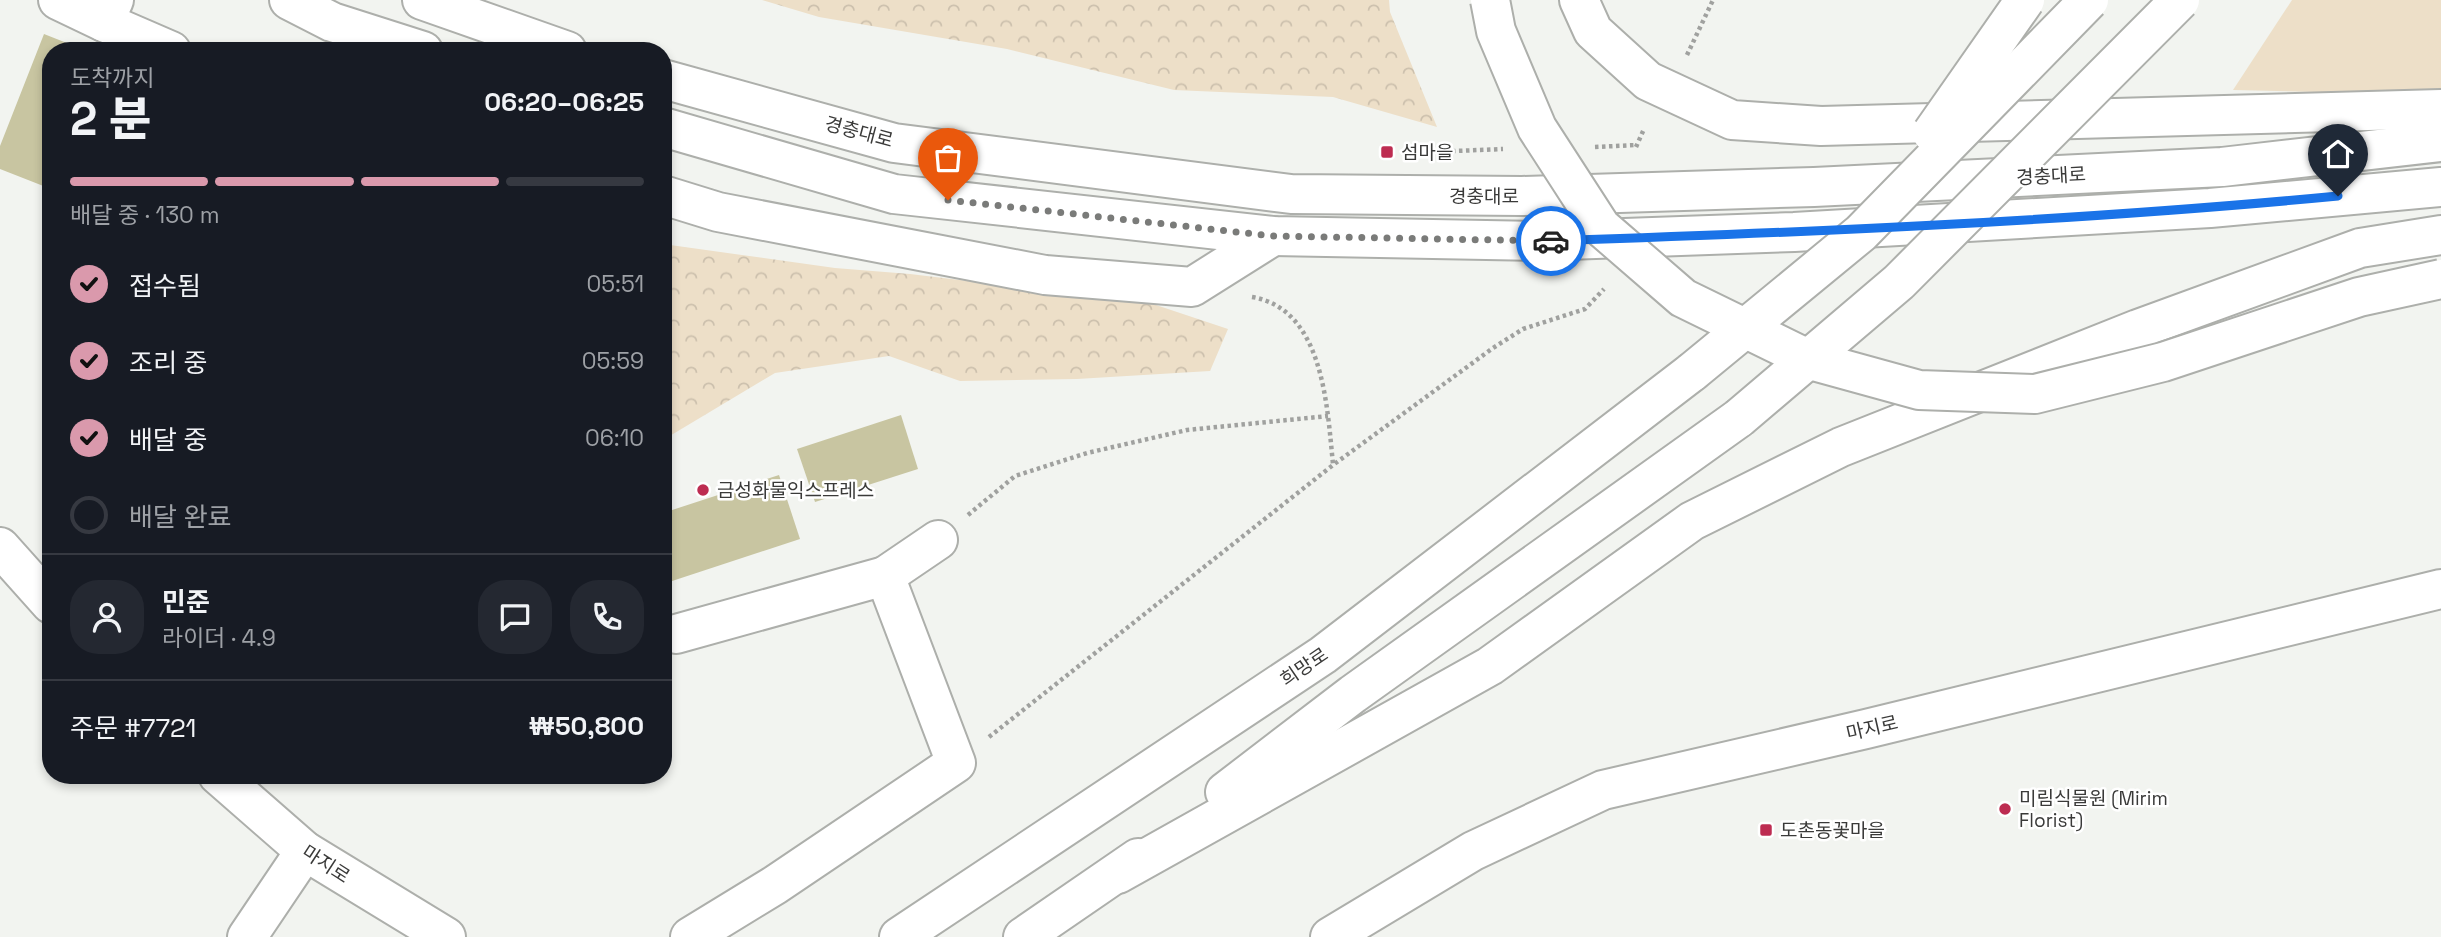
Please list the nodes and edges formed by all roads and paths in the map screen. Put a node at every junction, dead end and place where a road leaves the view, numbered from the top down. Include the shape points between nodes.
1 (58, 0) edge
2 (289, 0) edge
3 (422, 0) edge
4 (1490, 0) edge
5 (1579, 0) edge
6 (1713, 0) edge
7 (2025, 0) edge
8 (2089, 0) edge
9 (2180, 0) edge
10 (109, 11) edge
11 (157, 42) edge
12 (394, 42) edge
13 (541, 42) edge
14 (1685, 59) dead end
15 (672, 81) edge
16 (2441, 109) edge
17 (1644, 129) dead end
18 (672, 130) edge
19 (2441, 142) edge
20 (1633, 153) dead end
21 (2441, 187) edge
22 (672, 198) edge
23 (1861, 233) junction
24 (2441, 235) edge
25 (1273, 236) junction
26 (2441, 279) edge
27 (1192, 287) junction
28 (1604, 289) dead end
29 (1328, 416) junction
30 (1333, 465) junction
31 (938, 540) joint
32 (0, 547) edge
33 (885, 576) junction
34 (2441, 589) edge
35 (42, 594) edge
36 (676, 634) dead end
37 (956, 763) junction
38 (228, 784) edge
39 (305, 851) junction
40 (1118, 874) junction
41 (247, 937) edge
42 (446, 937) edge
43 (690, 937) edge
44 (899, 937) edge
45 (1023, 937) edge
46 (1330, 937) edge

1 - 10 main road
2 - 12 main road via 332,22
3 - 13 main road
4 - 26 main road, bridge via 1496,31 1537,128 1601,228 1684,298 1810,360 1919,390 2035,394 2163,362 2359,297
5 - 16 main road via 1593,31 1648,82 1732,120 1821,126
6 - 14 path
7 - 23 main road, bridge
8 - 23 main road, bridge
9 - 40 main road, bridge via 1899,282 1739,418 1353,694
10 - 11 main road
15 - 19 main road, 경충대로 via 894,143 1291,194 1522,196 1814,187 2222,167
17 - 20 path
18 - 25 main road via 894,194
21 - 25 main road via 2210,208 1794,232 1539,241
22 - 27 main road via 718,212 1045,275
23 - 44 main road, 희망로, bridge via 1692,372 1323,655
24 - 40 main road via 2360,248 2138,329 1841,447 1692,521 1490,666
25 - 27 main road
27 - 29 path via 1263,299 1292,317 1307,337 1320,371
28 - 30 path via 1586,309 1523,329 1493,348
29 - 30 path
29 - 31 path via 1187,430 1087,453 1015,476
30 - 37 path
31 - 33 main road
32 - 35 main road
33 - 36 main road
33 - 37 main road
34 - 46 main road, 마지로 via 1603,790 1473,851
37 - 43 main road
38 - 39 main road, 마지로
39 - 41 main road
39 - 42 main road, 마지로
40 - 45 main road

